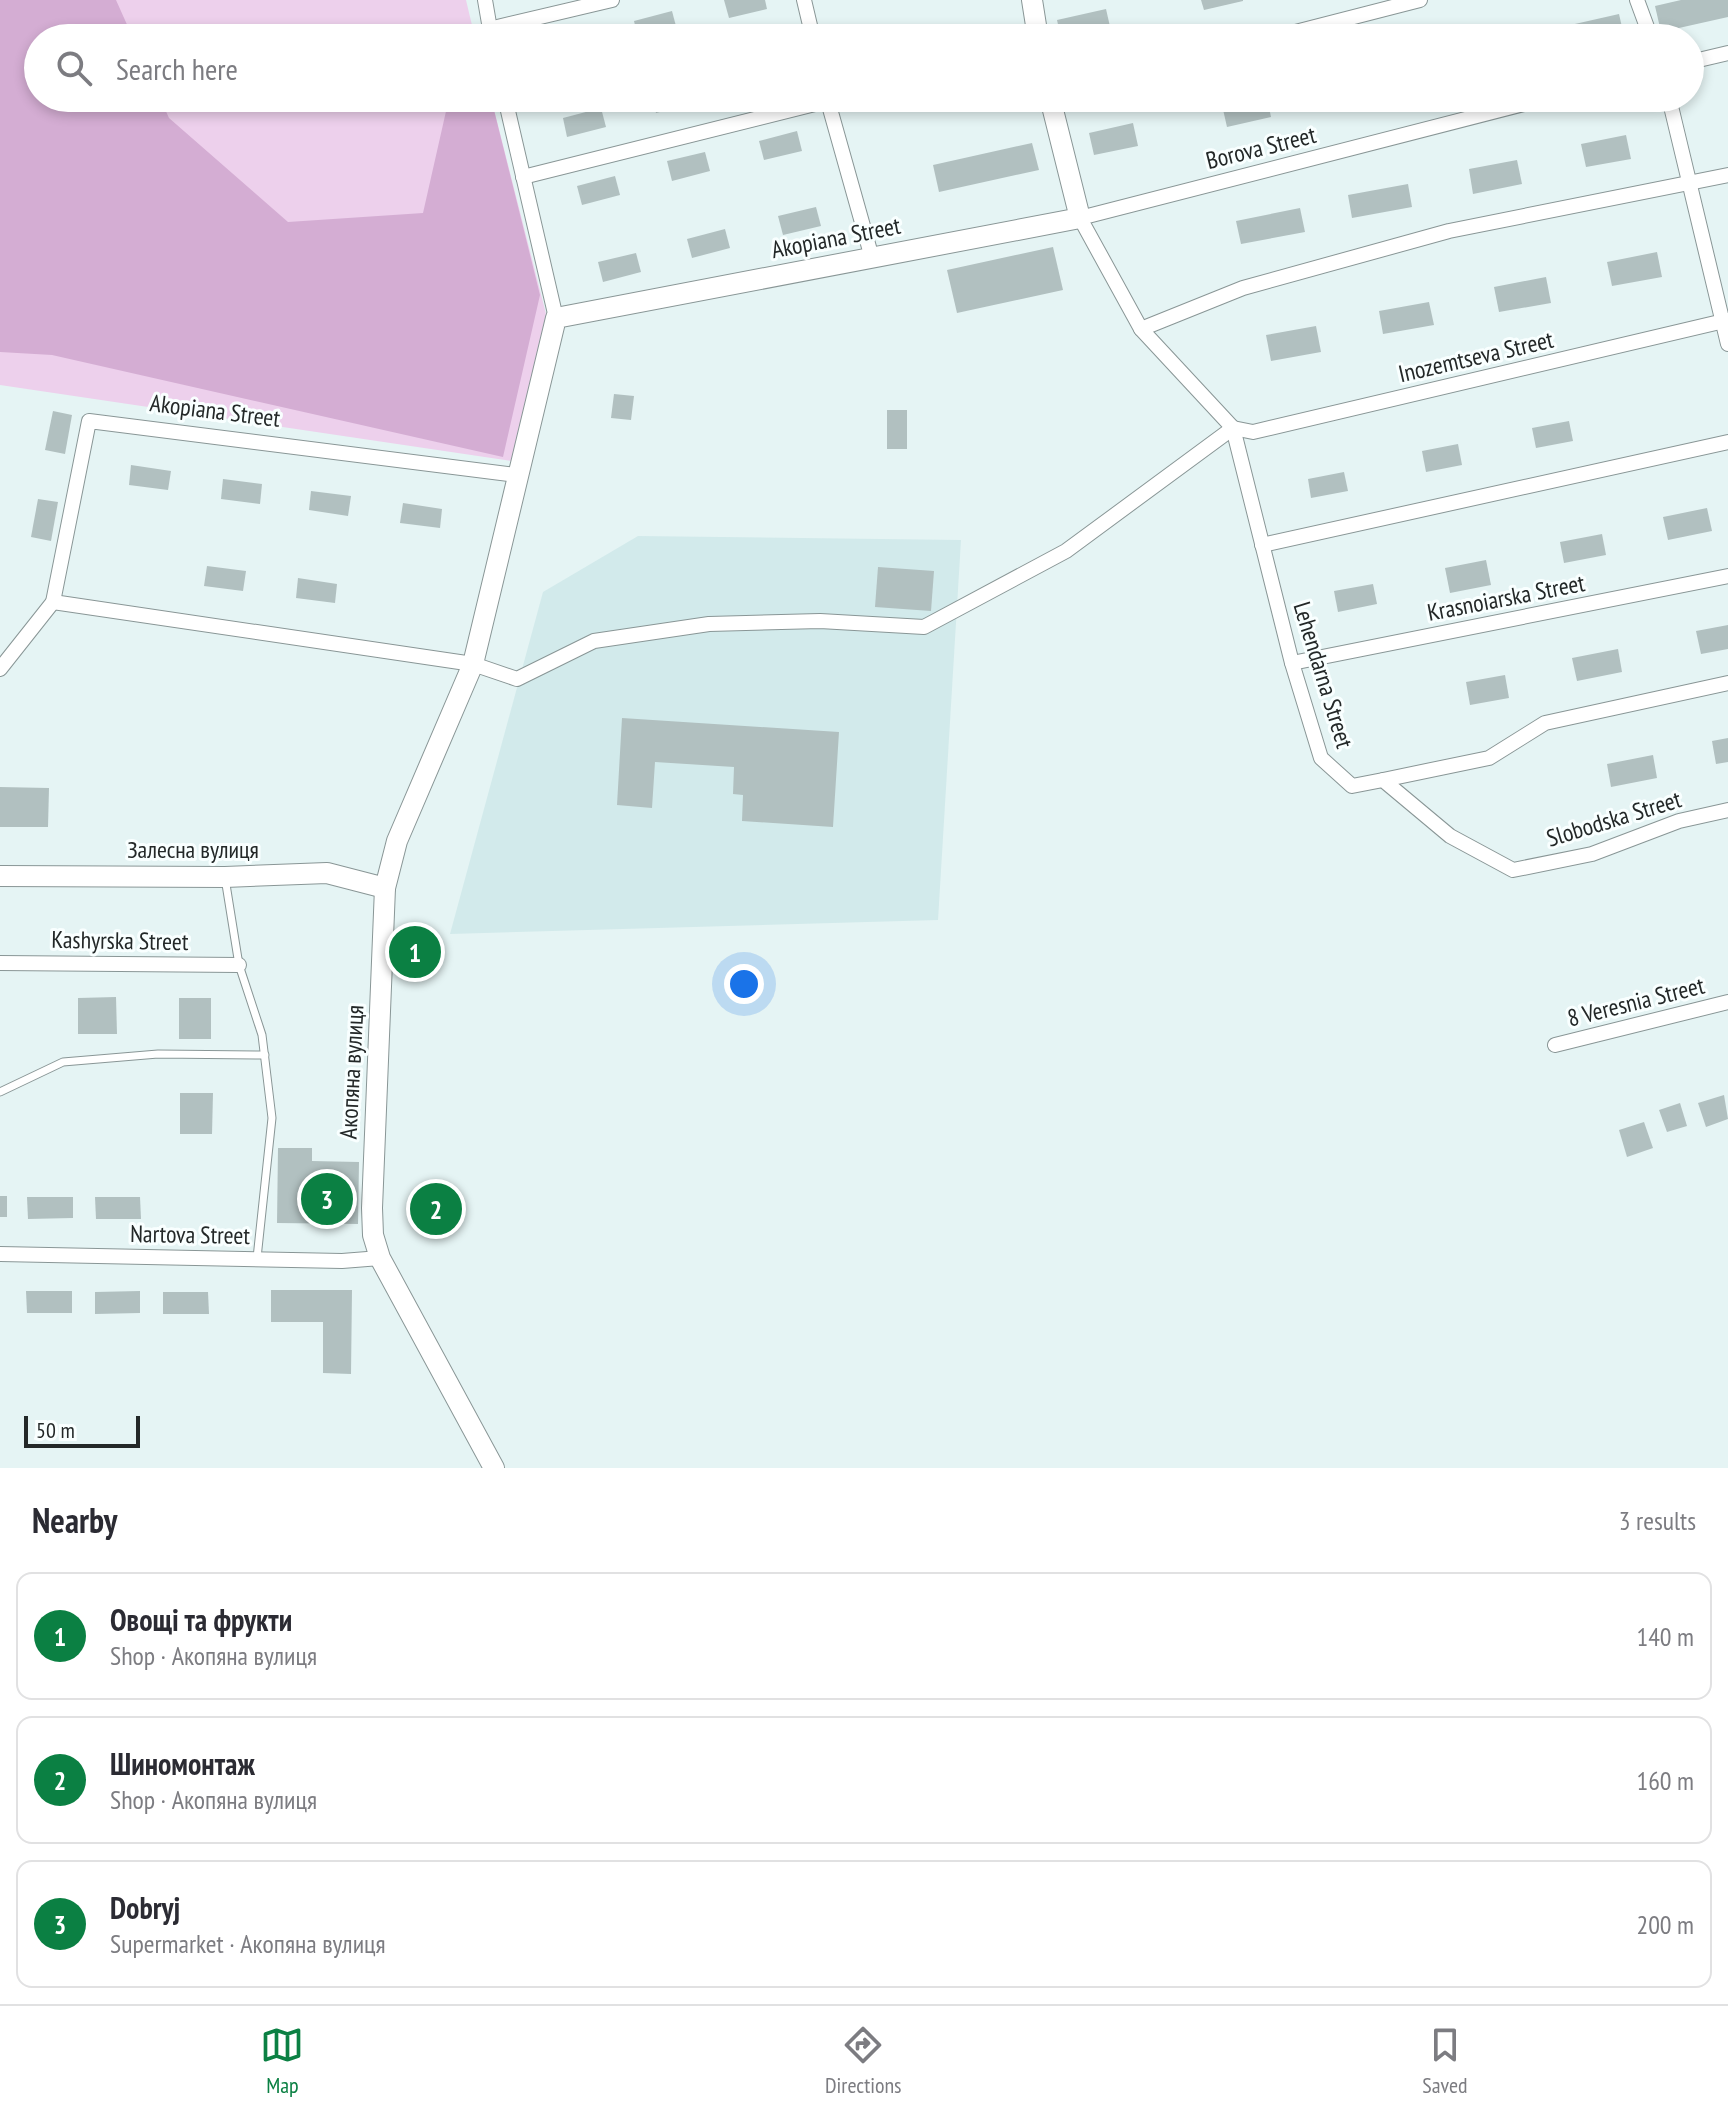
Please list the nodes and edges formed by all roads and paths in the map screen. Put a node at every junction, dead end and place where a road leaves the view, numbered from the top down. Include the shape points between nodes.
1 (485, 0) edge
2 (612, 0) edge
3 (804, 0) edge
4 (1032, 0) edge
5 (1420, 0) edge
6 (1637, 0) edge
7 (489, 24) edge
8 (523, 24) edge
9 (810, 24) edge
10 (1036, 24) edge
11 (1327, 24) edge
12 (1646, 24) edge
13 (1728, 53) edge
14 (1704, 59) edge
15 (508, 112) edge
16 (780, 112) edge
17 (830, 112) edge
18 (1054, 112) edge
19 (1493, 112) edge
20 (1672, 112) edge
21 (1728, 175) edge
22 (523, 177) junction
23 (1688, 183) junction
24 (1080, 218) junction
25 (872, 258) junction
26 (556, 318) junction
27 (1726, 320) edge
28 (1141, 329) junction
29 (1728, 344) edge
30 (1233, 428) junction
31 (1728, 442) edge
32 (516, 475) junction
33 (1262, 545) junction
34 (1728, 576) edge
35 (53, 602) junction
36 (1292, 663) junction
37 (473, 664) junction
38 (0, 669) edge
39 (1728, 683) edge
40 (1383, 780) junction
41 (1728, 810) edge
42 (0, 876) edge
43 (225, 877) junction
44 (385, 888) junction
45 (0, 963) edge
46 (239, 965) junction
47 (1728, 1002) edge
48 (1555, 1045) dead end
49 (265, 1055) junction
50 (0, 1092) edge
51 (0, 1254) edge
52 (257, 1258) junction
53 (380, 1258) junction
54 (494, 1468) edge

1 - 7 street
2 - 8 street
3 - 9 street
4 - 10 main road
5 - 11 street
6 - 12 street
13 - 14 street
15 - 22 street
16 - 22 street
17 - 25 street
18 - 24 main road
19 - 24 street, Borova Street
20 - 23 street
21 - 23 street
22 - 26 street
23 - 27 street
23 - 28 street via 1449,231 1243,288
24 - 25 main road, Akopiana Street
24 - 28 street
25 - 26 main road, Akopiana Street
26 - 32 main road
27 - 29 street
27 - 30 street, Inozemtseva Street via 1253,432
28 - 30 street
30 - 33 street, Lehendarna Street
30 - 37 street via 1066,551 924,627 820,621 709,624 594,641 517,679
31 - 33 street
32 - 35 street, Akopiana Street via 89,421
32 - 37 main road
33 - 36 street, Lehendarna Street
34 - 36 street, Krasnoiarska Street
35 - 37 street
35 - 38 street, Akopiana Street
36 - 40 street, Lehendarna Street via 1321,758 1352,786
37 - 44 main road via 397,841
39 - 40 street via 1545,723 1489,758
40 - 41 street, Slobodska Street via 1450,836 1513,870 1592,854 1679,821
42 - 43 main road, Залесна вулиця
43 - 44 main road, Залесна вулиця via 327,873
43 - 46 lane
44 - 53 main road, Акопяна вулиця via 372,1208
45 - 46 street, Kashyrska Street
46 - 49 lane
47 - 48 street, 8 Veresnia Street
49 - 50 lane via 158,1054 63,1062
49 - 52 lane via 272,1118
51 - 52 street, Nartova Street
52 - 53 street, Nartova Street
53 - 54 main road, Акопяна вулиця

